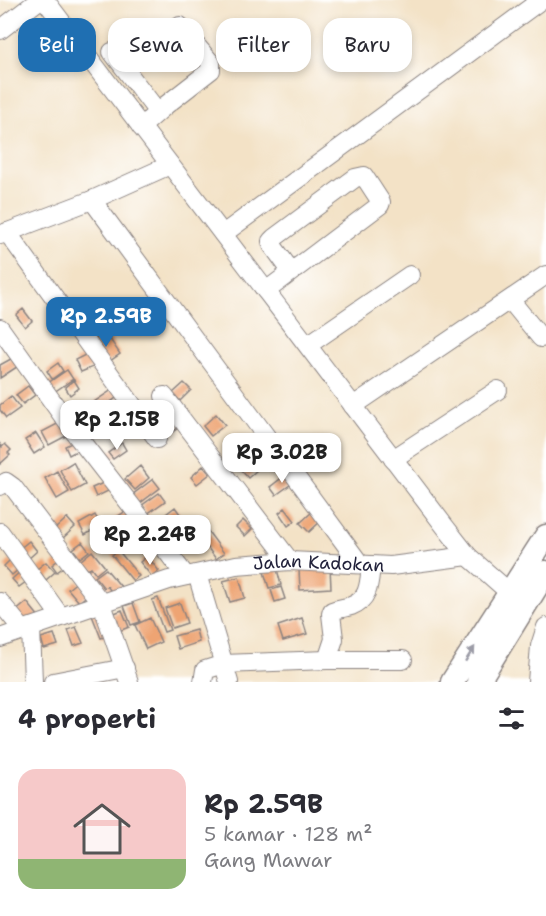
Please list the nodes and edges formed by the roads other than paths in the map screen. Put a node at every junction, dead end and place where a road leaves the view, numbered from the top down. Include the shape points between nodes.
1 (25, 0) edge
2 (39, 0) edge
3 (45, 0) edge
4 (541, 0) edge
5 (0, 18) edge
6 (0, 30) edge
7 (204, 55) edge
8 (128, 72) edge
9 (158, 111) junction
10 (141, 127) junction
11 (170, 165) junction
12 (92, 200) junction
13 (3, 233) edge
14 (223, 234) junction
15 (291, 271) junction
16 (410, 275) dead end
17 (546, 275) edge
18 (266, 291) junction
19 (511, 301) junction
20 (0, 328) edge
21 (541, 338) dead end
22 (308, 345) junction
23 (498, 390) dead end
24 (164, 396) dead end
25 (353, 406) junction
26 (157, 439) dead end
27 (393, 459) junction
28 (0, 486) edge
29 (0, 532) edge
30 (546, 536) edge
31 (468, 556) junction
32 (290, 561) junction
33 (365, 564) junction
34 (546, 572) edge
35 (191, 575) junction
36 (510, 593) junction
37 (0, 602) edge
38 (102, 604) junction
39 (61, 617) junction
40 (546, 627) edge
41 (27, 628) junction
42 (497, 633) junction
43 (0, 638) edge
44 (327, 660) junction
45 (403, 660) dead end
46 (540, 671) edge
47 (226, 673) edge
48 (127, 675) edge
49 (33, 682) edge
50 (53, 682) edge
51 (203, 682) edge
52 (452, 682) edge
53 (478, 682) edge

1 - 5 street
2 - 6 street
3 - 10 street
4 - 14 street
7 - 9 street via 211,70
8 - 9 street
9 - 10 street
10 - 11 street
11 - 12 street
11 - 14 street
12 - 13 street
12 - 33 street
13 - 26 street
14 - 18 street
15 - 15 street via 271,241 355,178 364,176 380,205
15 - 18 street
16 - 22 street
17 - 19 street
18 - 22 street
19 - 21 street
19 - 25 street
20 - 35 street via 77,436
22 - 25 street
23 - 27 street
24 - 32 street
25 - 27 street
27 - 31 street
28 - 38 street via 6,482 13,487
29 - 39 street
30 - 36 main road
31 - 33 street, Jalan Kadokan via 418,564
31 - 36 street
32 - 33 street, Jalan Kadokan
32 - 35 street, Jalan Kadokan via 237,565
33 - 44 street via 369,590 352,605 332,611 334,639
34 - 42 main road
35 - 38 street, Jalan Kadokan
35 - 47 street
36 - 42 main road
37 - 41 street
38 - 39 street, Jalan Kadokan
38 - 48 street
39 - 41 street, Jalan Kadokan
40 - 46 street via 540,646
41 - 43 street, Jalan Kadokan
41 - 49 street
52 -> 42 main road
42 - 53 main road
44 - 45 street
44 - 47 street
47 - 51 street via 205,670
48 - 50 street

